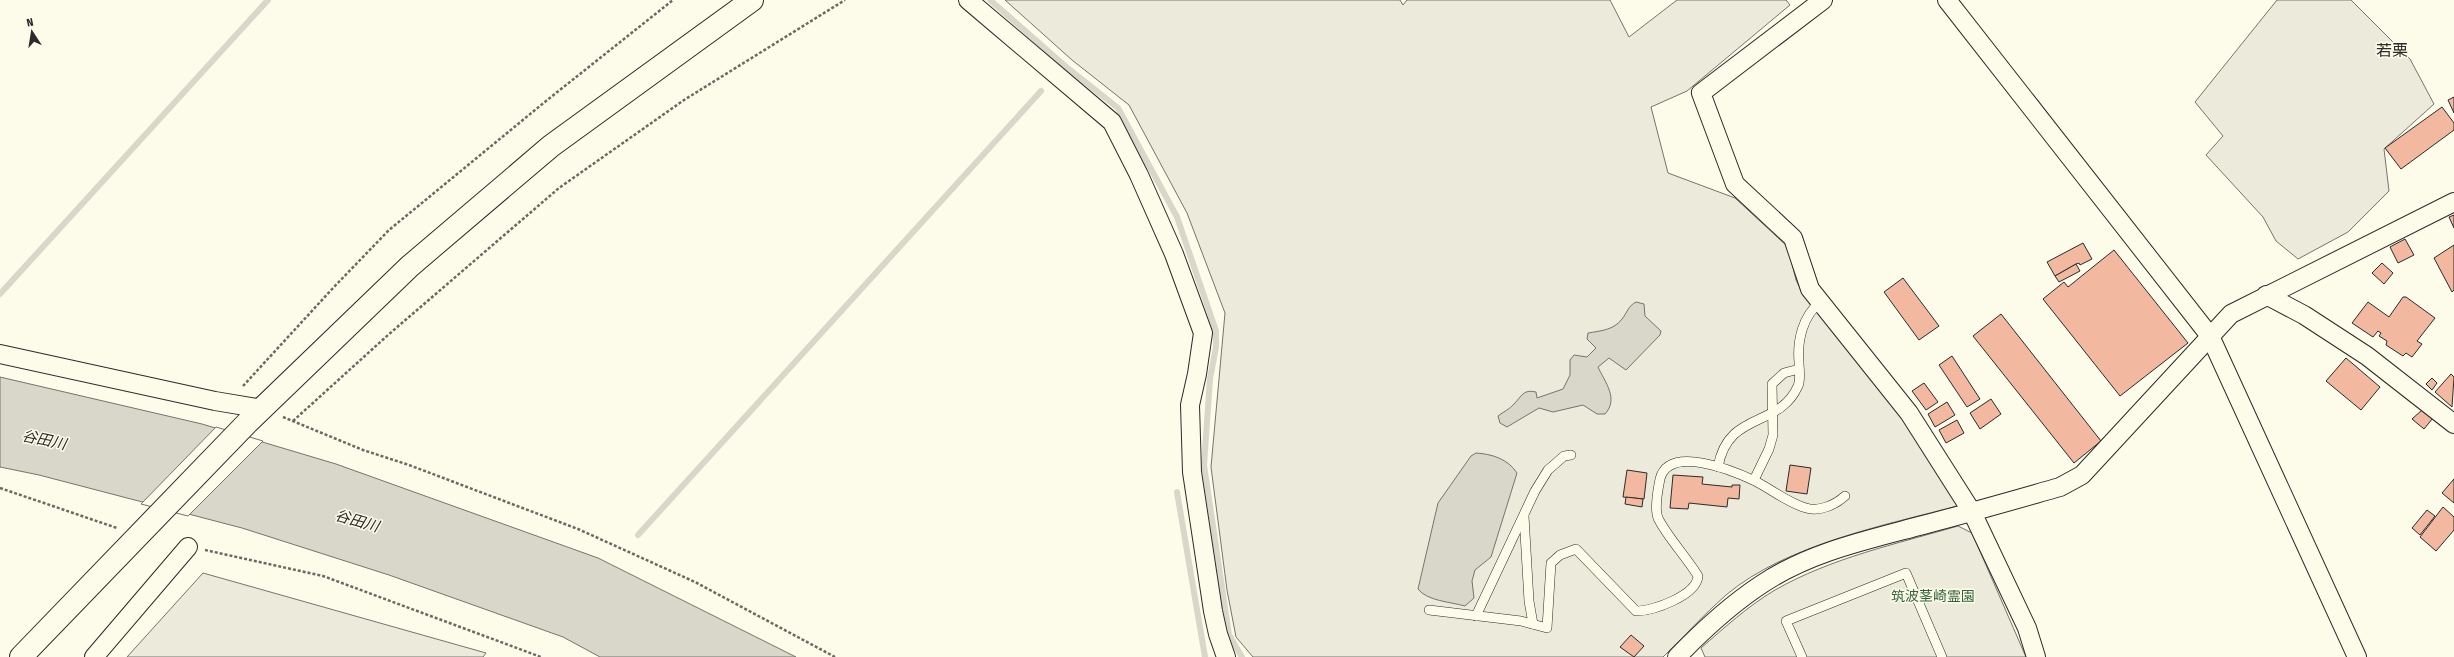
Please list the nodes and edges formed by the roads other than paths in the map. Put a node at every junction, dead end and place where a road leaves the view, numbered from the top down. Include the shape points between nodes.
1 (752, 0) edge
2 (968, 0) edge
3 (1823, 0) edge
4 (1947, 0) edge
5 (2454, 202) edge
6 (2266, 295) junction
7 (1820, 302) junction
8 (2210, 336) junction
9 (0, 354) edge
10 (1799, 369) junction
11 (1772, 413) junction
12 (256, 415) junction
13 (2454, 424) edge
14 (1571, 455) dead end
15 (1718, 467) junction
16 (1754, 480) junction
17 (1845, 496) dead end
18 (1972, 512) junction
19 (1524, 515) junction
20 (188, 547) road end
21 (1429, 610) dead end
22 (1476, 616) junction
23 (1533, 624) junction
24 (21, 657) edge
25 (94, 657) edge
26 (1226, 657) edge
27 (1677, 657) edge
28 (1802, 657) edge
29 (1942, 657) edge
30 (2036, 657) edge
31 (2357, 657) edge

1 - 12 street via 551,146 496,191 410,266
2 - 26 street via 1112,122 1174,254 1202,333 1190,405 1192,472 1213,611
3 - 7 street via 1701,93 1735,184 1793,238 1810,289
4 - 8 street
5 - 6 street
6 - 8 street via 2231,314
6 - 13 street via 2304,315 2366,356
7 - 10 lane via 1810,310 1804,321
7 - 18 street via 1908,413
8 - 18 street via 2082,475 2060,486
8 - 31 street
9 - 12 street via 232,403
10 - 11 lane via 1798,386 1790,398
10 - 11 lane via 1784,373 1772,384
11 - 15 lane via 1736,430 1724,444
11 - 16 lane via 1769,450
12 - 24 street
14 - 19 lane via 1564,456 1548,470
15 - 16 lane
15 - 23 lane via 1694,461 1670,465 1662,473 1659,484 1658,518 1698,576 1697,584 1690,591 1648,611 1636,611 1576,549 1560,555 1551,564 1547,628
16 - 17 lane via 1806,508 1837,504
18 - 27 street via 1850,544 1809,559 1762,584 1732,606
18 - 30 street via 2027,628
19 - 22 lane
19 - 23 lane via 1529,601
20 - 25 street
21 - 22 lane
22 - 23 lane
28 - 29 lane via 1786,621 1906,573

